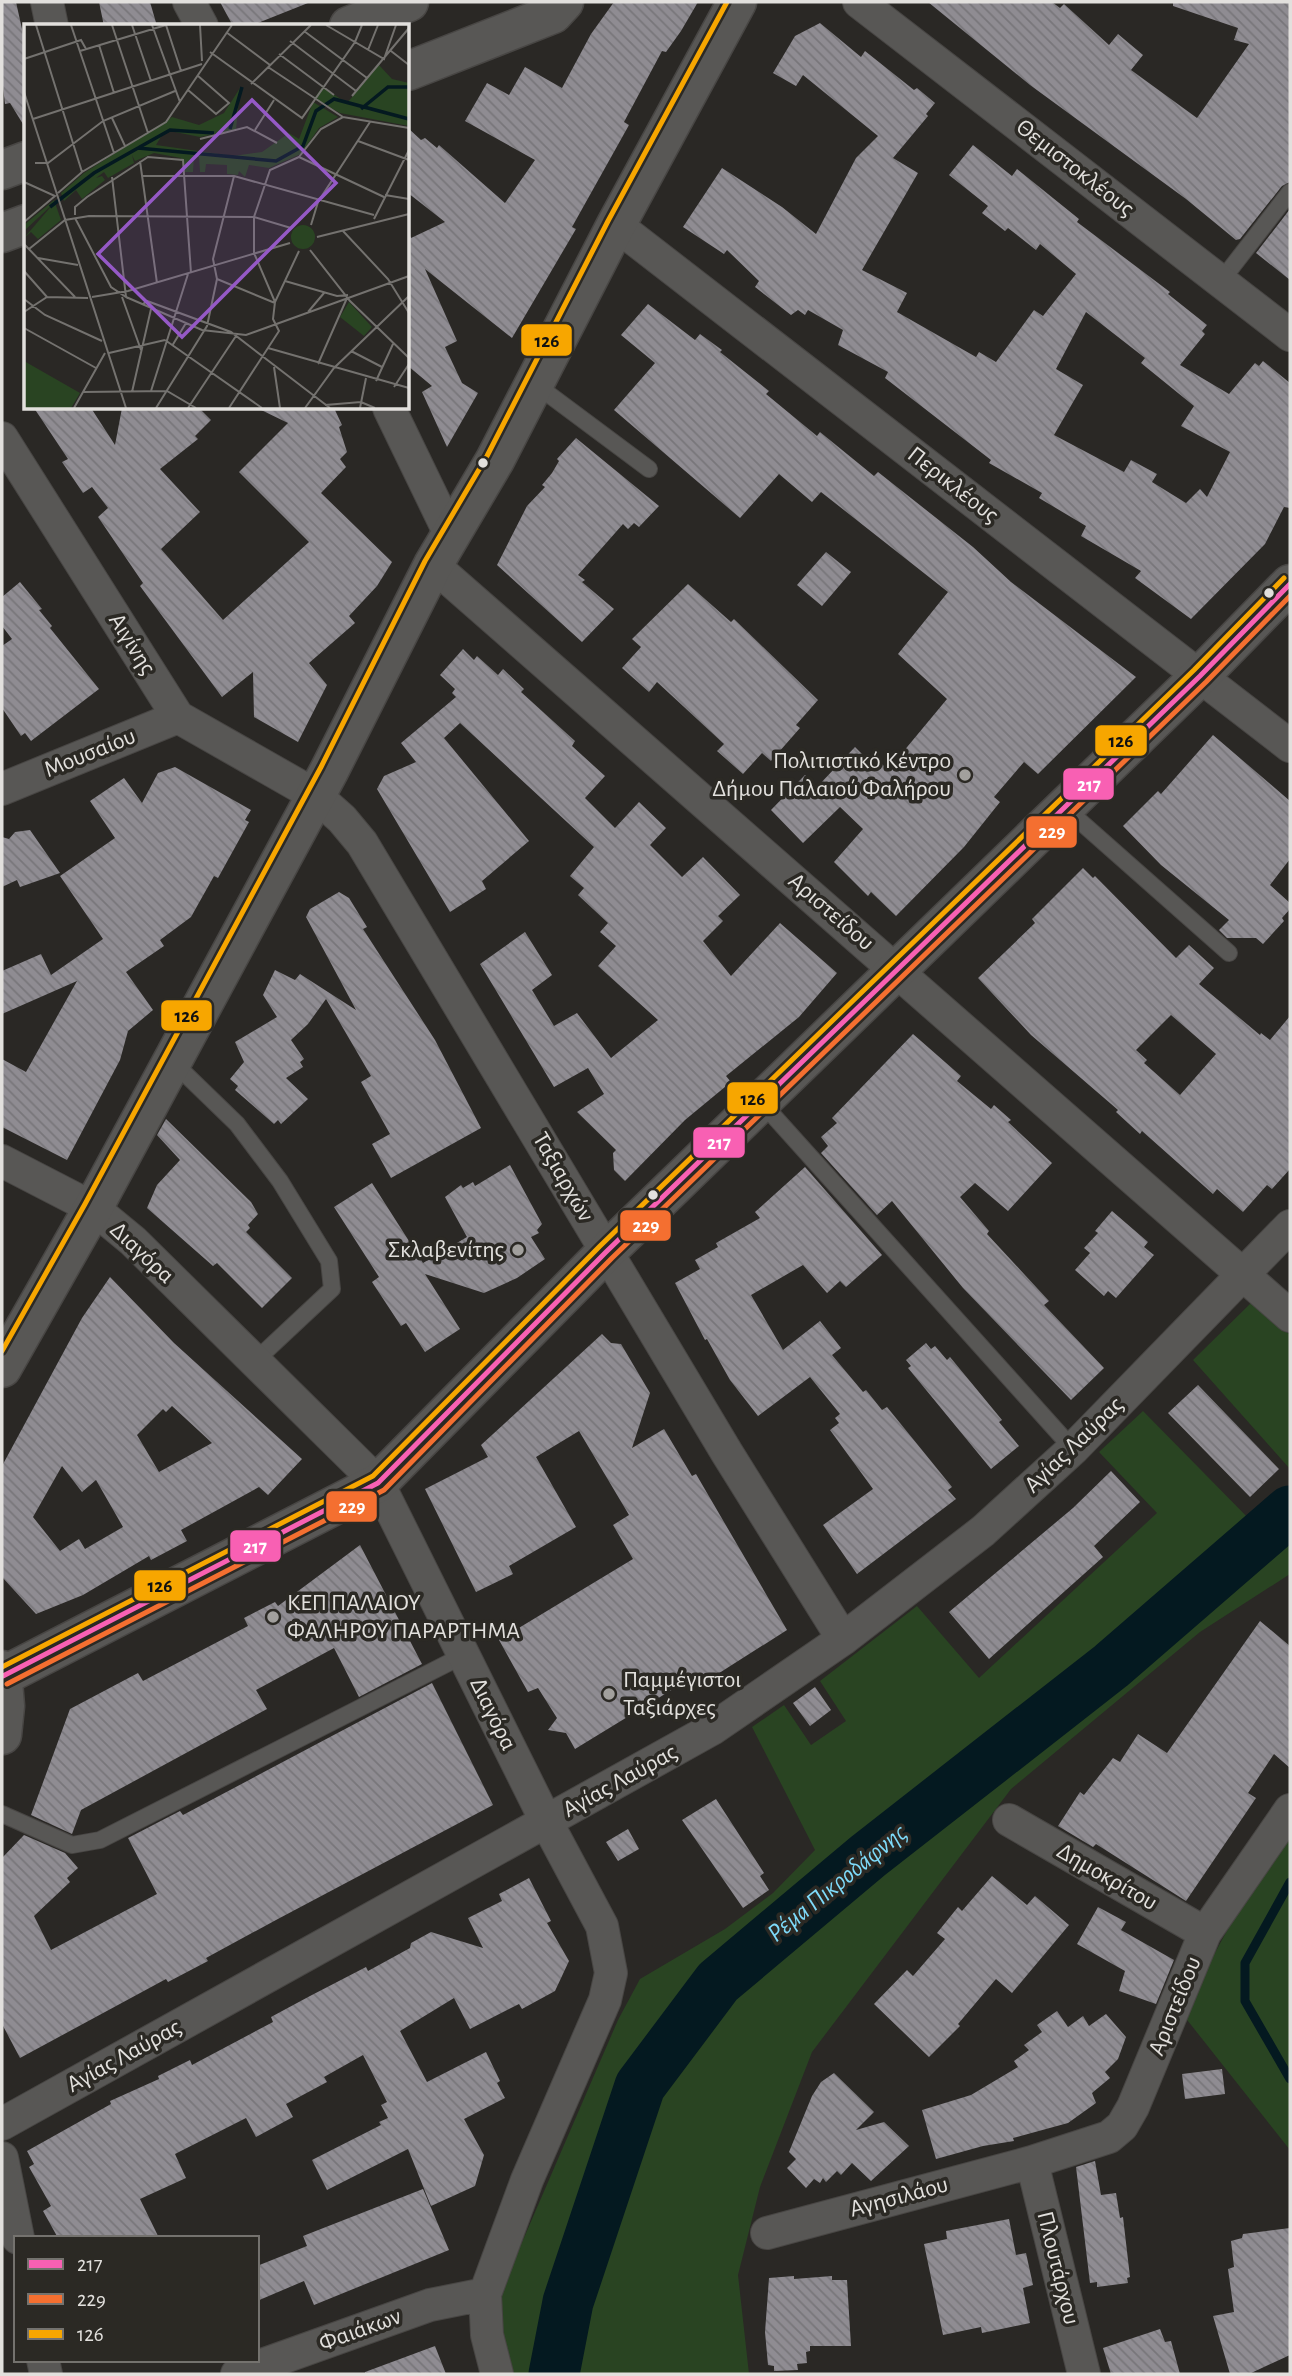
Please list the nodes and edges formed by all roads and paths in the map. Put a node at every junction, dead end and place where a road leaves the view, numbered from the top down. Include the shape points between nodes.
1 (47, 2) edge
2 (189, 2) edge
3 (409, 2) edge
4 (564, 2) edge
5 (737, 2) edge
6 (859, 2) edge
7 (52, 24) edge
8 (200, 24) edge
9 (354, 24) edge
10 (410, 70) edge
11 (24, 161) edge
12 (2, 170) edge
13 (1290, 192) edge
14 (24, 224) edge
15 (616, 225) junction
16 (2, 233) edge
17 (1221, 281) junction
18 (1290, 335) edge
19 (535, 384) junction
20 (390, 410) edge
21 (2, 438) edge
22 (649, 469) dead end
23 (441, 550) junction
24 (1290, 584) edge
25 (1200, 676) junction
26 (178, 717) junction
27 (1290, 746) edge
28 (2, 789) edge
29 (316, 795) junction
30 (1065, 808) junction
31 (1229, 953) dead end
32 (897, 971) junction
33 (173, 1061) junction
34 (762, 1103) junction
35 (2, 1161) edge
36 (93, 1208) junction
37 (1290, 1226) edge
38 (607, 1252) junction
39 (1245, 1275) junction
40 (1290, 1316) edge
41 (254, 1362) junction
42 (2, 1368) edge
43 (1073, 1449) junction
44 (378, 1483) junction
45 (843, 1639) junction
46 (464, 1655) junction
47 (3, 1673) edge
48 (2, 1735) edge
49 (1290, 1810) edge
50 (2, 1814) edge
51 (1009, 1820) dead end
52 (547, 1823) junction
53 (1205, 1933) junction
54 (2, 2124) edge
55 (2, 2158) edge
56 (1032, 2162) junction
57 (767, 2233) dead end
58 (18, 2236) edge
59 (485, 2294) junction
60 (237, 2374) edge
61 (497, 2374) edge
62 (1084, 2374) edge

1 - 7 street
2 - 8 street
3 - 9 street
4 - 10 street via 553,14
5 - 15 street
6 - 17 street, Θεμιστοκλέους
11 - 12 street
13 - 17 lane
14 - 16 street
15 - 19 street
15 - 25 street, Περικλέους
17 - 18 street, Θεμιστοκλέους
19 - 22 lane
19 - 23 street
20 - 23 street, Αριστείδου
21 - 26 street, Αιγίνης
23 - 29 street
23 - 32 street, Αριστείδου
24 - 25 street
25 - 27 street, Περικλέους
25 - 30 street
26 - 28 street, Μουσαίου
26 - 29 street, Αιγίνης
29 - 33 street
29 - 38 street, Ταξιαρχών via 362,843
30 - 31 lane
30 - 32 street
32 - 34 street
32 - 39 street, Αριστείδου
33 - 36 street
33 - 41 lane via 237,1124 329,1261 332,1289
34 - 38 street
34 - 43 lane
35 - 36 street, Διαγόρα
36 - 41 street, Διαγόρα via 133,1241
36 - 42 street
37 - 39 street, Αγίας Λαύρας
38 - 44 street
38 - 45 street, Ταξιαρχών
39 - 40 street, Αριστείδου
39 - 43 street, Αγίας Λαύρας
41 - 44 street, Διαγόρα
43 - 45 street, Αγίας Λαύρας via 983,1531
44 - 46 street, Διαγόρα
44 - 47 street
45 - 52 street, Αγίας Λαύρας via 712,1729
46 - 50 lane via 100,1840 72,1845
46 - 52 street, Διαγόρα
47 - 48 street
49 - 53 street, Αριστείδου
51 - 53 street, Δημοκρίτου
52 - 54 street, Αγίας Λαύρας
52 - 59 street, Διαγόρα via 602,1926 611,1973 605,2000 527,2180
53 - 56 street, Αριστείδου via 1122,2126 1108,2137
55 - 58 street
56 - 57 street, Αγησιλάου
56 - 62 street, Πλουτάρχου
59 - 60 street, Φαιάκων via 430,2305
59 - 61 street via 487,2335

